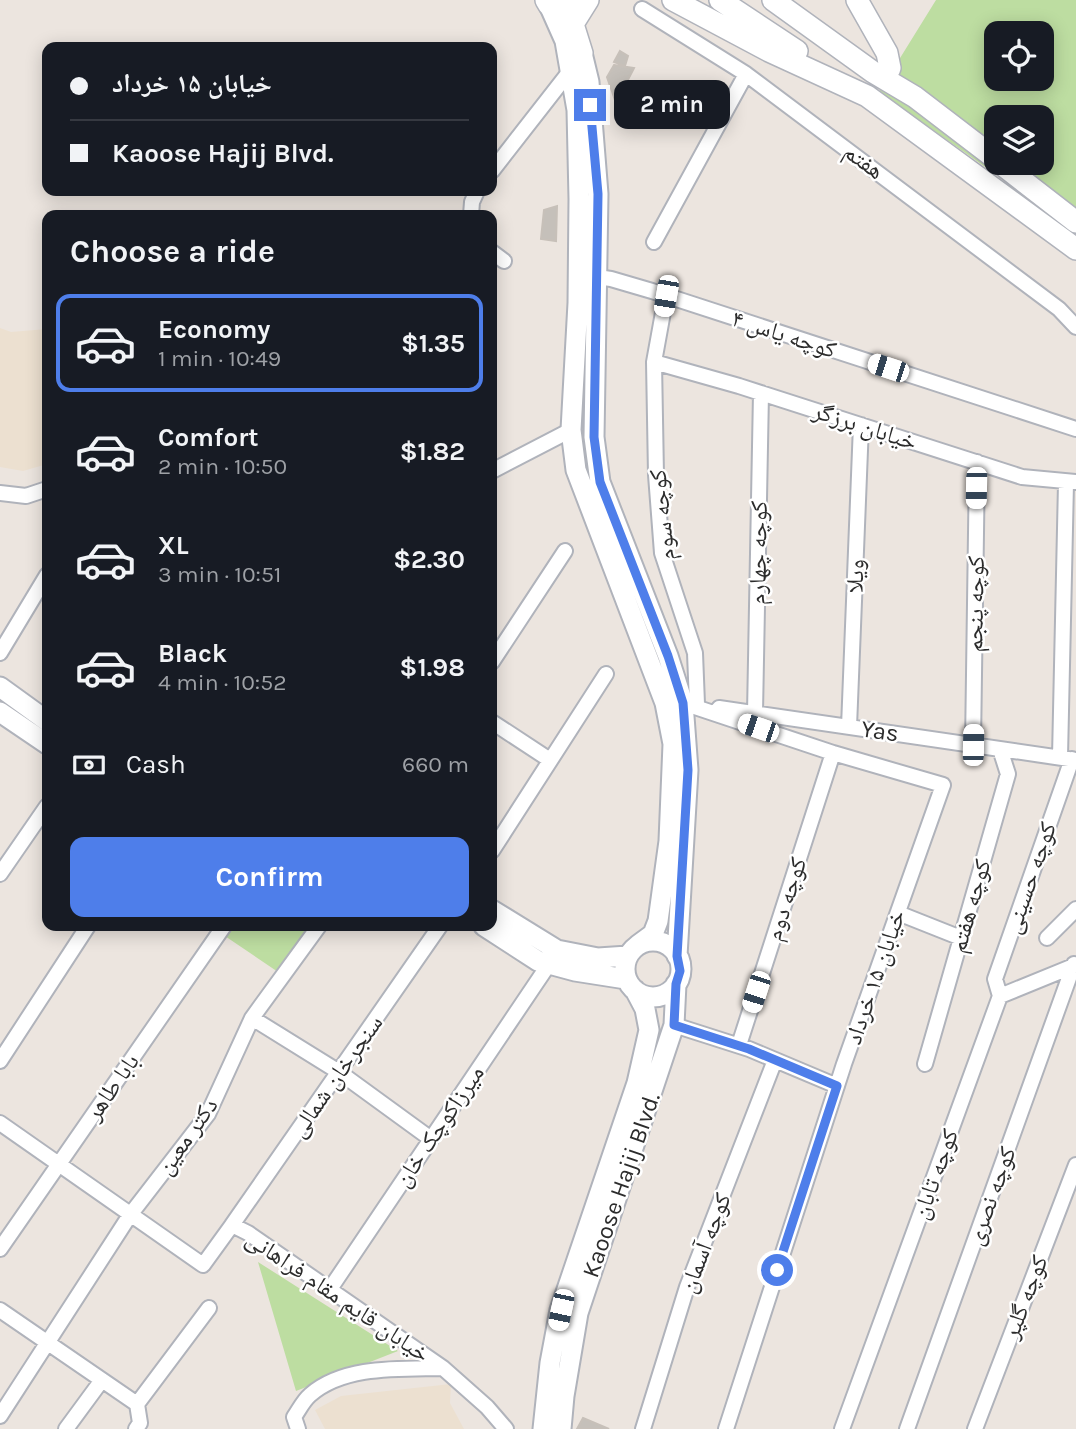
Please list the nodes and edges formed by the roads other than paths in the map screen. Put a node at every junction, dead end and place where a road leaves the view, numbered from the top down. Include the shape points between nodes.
1 (589, 0) edge
2 (673, 0) edge
3 (720, 0) edge
4 (774, 0) edge
5 (857, 0) edge
6 (552, 1) edge
7 (642, 9) dead end
8 (573, 39) junction
9 (570, 71) junction
10 (746, 74) junction
11 (885, 78) junction
12 (867, 96) junction
13 (984, 150) edge
14 (497, 165) edge
15 (1015, 175) edge
16 (1076, 222) edge
17 (654, 242) dead end
18 (1076, 249) edge
19 (597, 277) junction
20 (666, 296) junction
21 (1076, 327) edge
22 (654, 362) junction
23 (761, 393) junction
24 (861, 425) junction
25 (594, 429) junction
26 (1076, 429) edge
27 (570, 430) junction
28 (977, 462) junction
29 (497, 468) edge
30 (1071, 482) edge
31 (42, 491) edge
32 (0, 493) edge
33 (565, 551) dead end
34 (42, 583) edge
35 (0, 653) edge
36 (497, 654) edge
37 (606, 674) dead end
38 (0, 687) edge
39 (682, 703) junction
40 (0, 712) edge
41 (755, 713) junction
42 (42, 717) edge
43 (497, 725) edge
44 (849, 727) junction
45 (42, 741) edge
46 (973, 745) junction
47 (1000, 749) junction
48 (833, 753) junction
49 (1069, 759) edge
50 (550, 760) junction
51 (42, 813) edge
52 (497, 843) edge
53 (0, 874) edge
54 (1076, 909) edge
55 (497, 913) edge
56 (898, 913) junction
57 (85, 931) edge
58 (221, 931) edge
59 (315, 931) edge
60 (437, 931) edge
61 (492, 931) edge
62 (1046, 938) dead end
63 (961, 939) junction
64 (633, 951) junction
65 (677, 956) junction
66 (549, 964) junction
67 (1075, 964) edge
68 (676, 984) junction
69 (631, 985) junction
70 (1000, 996) junction
71 (252, 1018) junction
72 (674, 1025) junction
73 (738, 1045) junction
74 (775, 1060) junction
75 (0, 1061) edge
76 (925, 1063) dead end
77 (339, 1072) junction
78 (837, 1086) junction
79 (0, 1123) edge
80 (431, 1139) junction
81 (59, 1164) junction
82 (1076, 1165) edge
83 (130, 1215) junction
84 (232, 1226) junction
85 (0, 1249) edge
86 (330, 1289) junction
87 (209, 1308) dead end
88 (0, 1310) edge
89 (47, 1342) junction
90 (443, 1368) junction
91 (102, 1380) junction
92 (137, 1404) junction
93 (0, 1416) edge
94 (66, 1429) edge
95 (136, 1429) edge
96 (298, 1429) edge
97 (506, 1429) edge
98 (543, 1429) edge
99 (561, 1429) edge
100 (643, 1429) edge
101 (726, 1429) edge
102 (842, 1429) edge
103 (907, 1429) edge
104 (975, 1429) edge

1 - 8 main road
2 - 12 main road
3 - 12 main road
4 - 11 main road
5 - 11 main road via 887,53 890,68
6 - 8 main road
7 - 10 street, هفتم
8 - 9 street
8 - 19 street via 589,82 598,194
9 - 14 street
9 - 27 street via 577,110 579,200
10 - 17 street
10 - 21 street, هفتم via 1059,309
11 - 13 main road
12 - 18 main road
15 - 16 main road
19 - 20 street, کوچه یاس ۴
19 - 25 street
20 - 22 street, کوچه سوم
20 - 26 street, کوچه یاس ۴
22 - 23 street, خیابان برزگر
22 - 39 street, کوچه سوم via 662,553 695,653
23 - 24 street, خیابان برزگر
23 - 41 street, کوچه چهارم
24 - 28 street, خیابان برزگر
24 - 44 street, ویلا
25 - 27 street
25 - 39 street via 600,482
27 - 29 street
27 - 39 street via 576,470
28 - 30 street, خیابان برزگر via 1022,477
28 - 46 street, کوچه پنجم
30 - 49 street, کوچه حسینی
31 - 32 street via 26,496
33 - 36 street
34 - 35 street
37 - 50 street
38 - 42 street
39 - 41 street, Yas
39 - 48 street, خیابان ۱۵ خرداد
39 - 64 street via 673,744 669,841 658,921 653,934
39 - 65 street via 688,770
40 - 45 street
41 - 44 street, Yas
43 - 50 street
44 - 46 street, Yas
46 - 47 street, Yas
47 - 49 street, Yas
47 - 63 street, کوچه هفتم via 1009,774
48 - 56 street, خیابان ۱۵ خرداد via 943,785
48 - 73 street, کوچه دوم
49 - 70 street, کوچه حسینی via 995,979
50 - 52 street
51 - 53 street
54 - 62 street
55 - 64 street via 557,950 598,958
56 - 63 street
56 - 78 street, خیابان ۱۵ خرداد
57 - 75 street
58 - 81 street, بابا طاهر
59 - 71 street, دکتر معین
60 - 77 street, سنجرخان شمالی
61 - 66 street
63 - 76 street, کوچه هفتم
64 - 65 street via 645,942 660,942
64 - 69 street via 625,971
65 - 68 street via 680,971
66 - 69 street
66 - 80 street, میرزاکوچک خان
67 - 70 street
67 - 103 street, کوچه نصری
68 - 69 street via 657,997
68 - 72 street, Kaoose Hajij Blvd.
69 - 98 street, Kaoose Hajij Blvd. via 645,1009 649,1030 638,1083 561,1310
70 - 102 street, کوچه تابان
71 - 77 street
71 - 83 street, دکتر معین via 208,1114
72 - 73 street
72 - 99 street, Kaoose Hajij Blvd. via 578,1313
73 - 74 street
74 - 78 street
74 - 100 street, کوچه آسمان via 687,1287
77 - 80 street
77 - 84 street, سنجرخان شمالی
78 - 101 street, خیابان ۱۵ خرداد
79 - 81 street, خیابان قایم مقام فراهانی
80 - 86 street, میرزاکوچک خان
81 - 83 street, خیابان قایم مقام فراهانی
81 - 85 street, بابا طاهر
82 - 104 street, کوچه گلپر
83 - 84 street, خیابان قایم مقام فراهانی via 203,1265
83 - 89 street, دکتر معین
84 - 86 street, خیابان قایم مقام فراهانی
86 - 90 street, خیابان قایم مقام فراهانی
87 - 92 street
88 - 89 street
89 - 91 street
89 - 93 street, دکتر معین
90 - 96 street via 372,1370 326,1383 308,1396 293,1417
90 - 97 street, خیابان قایم مقام فراهانی
91 - 92 street
91 - 94 street
92 - 95 street via 140,1423

